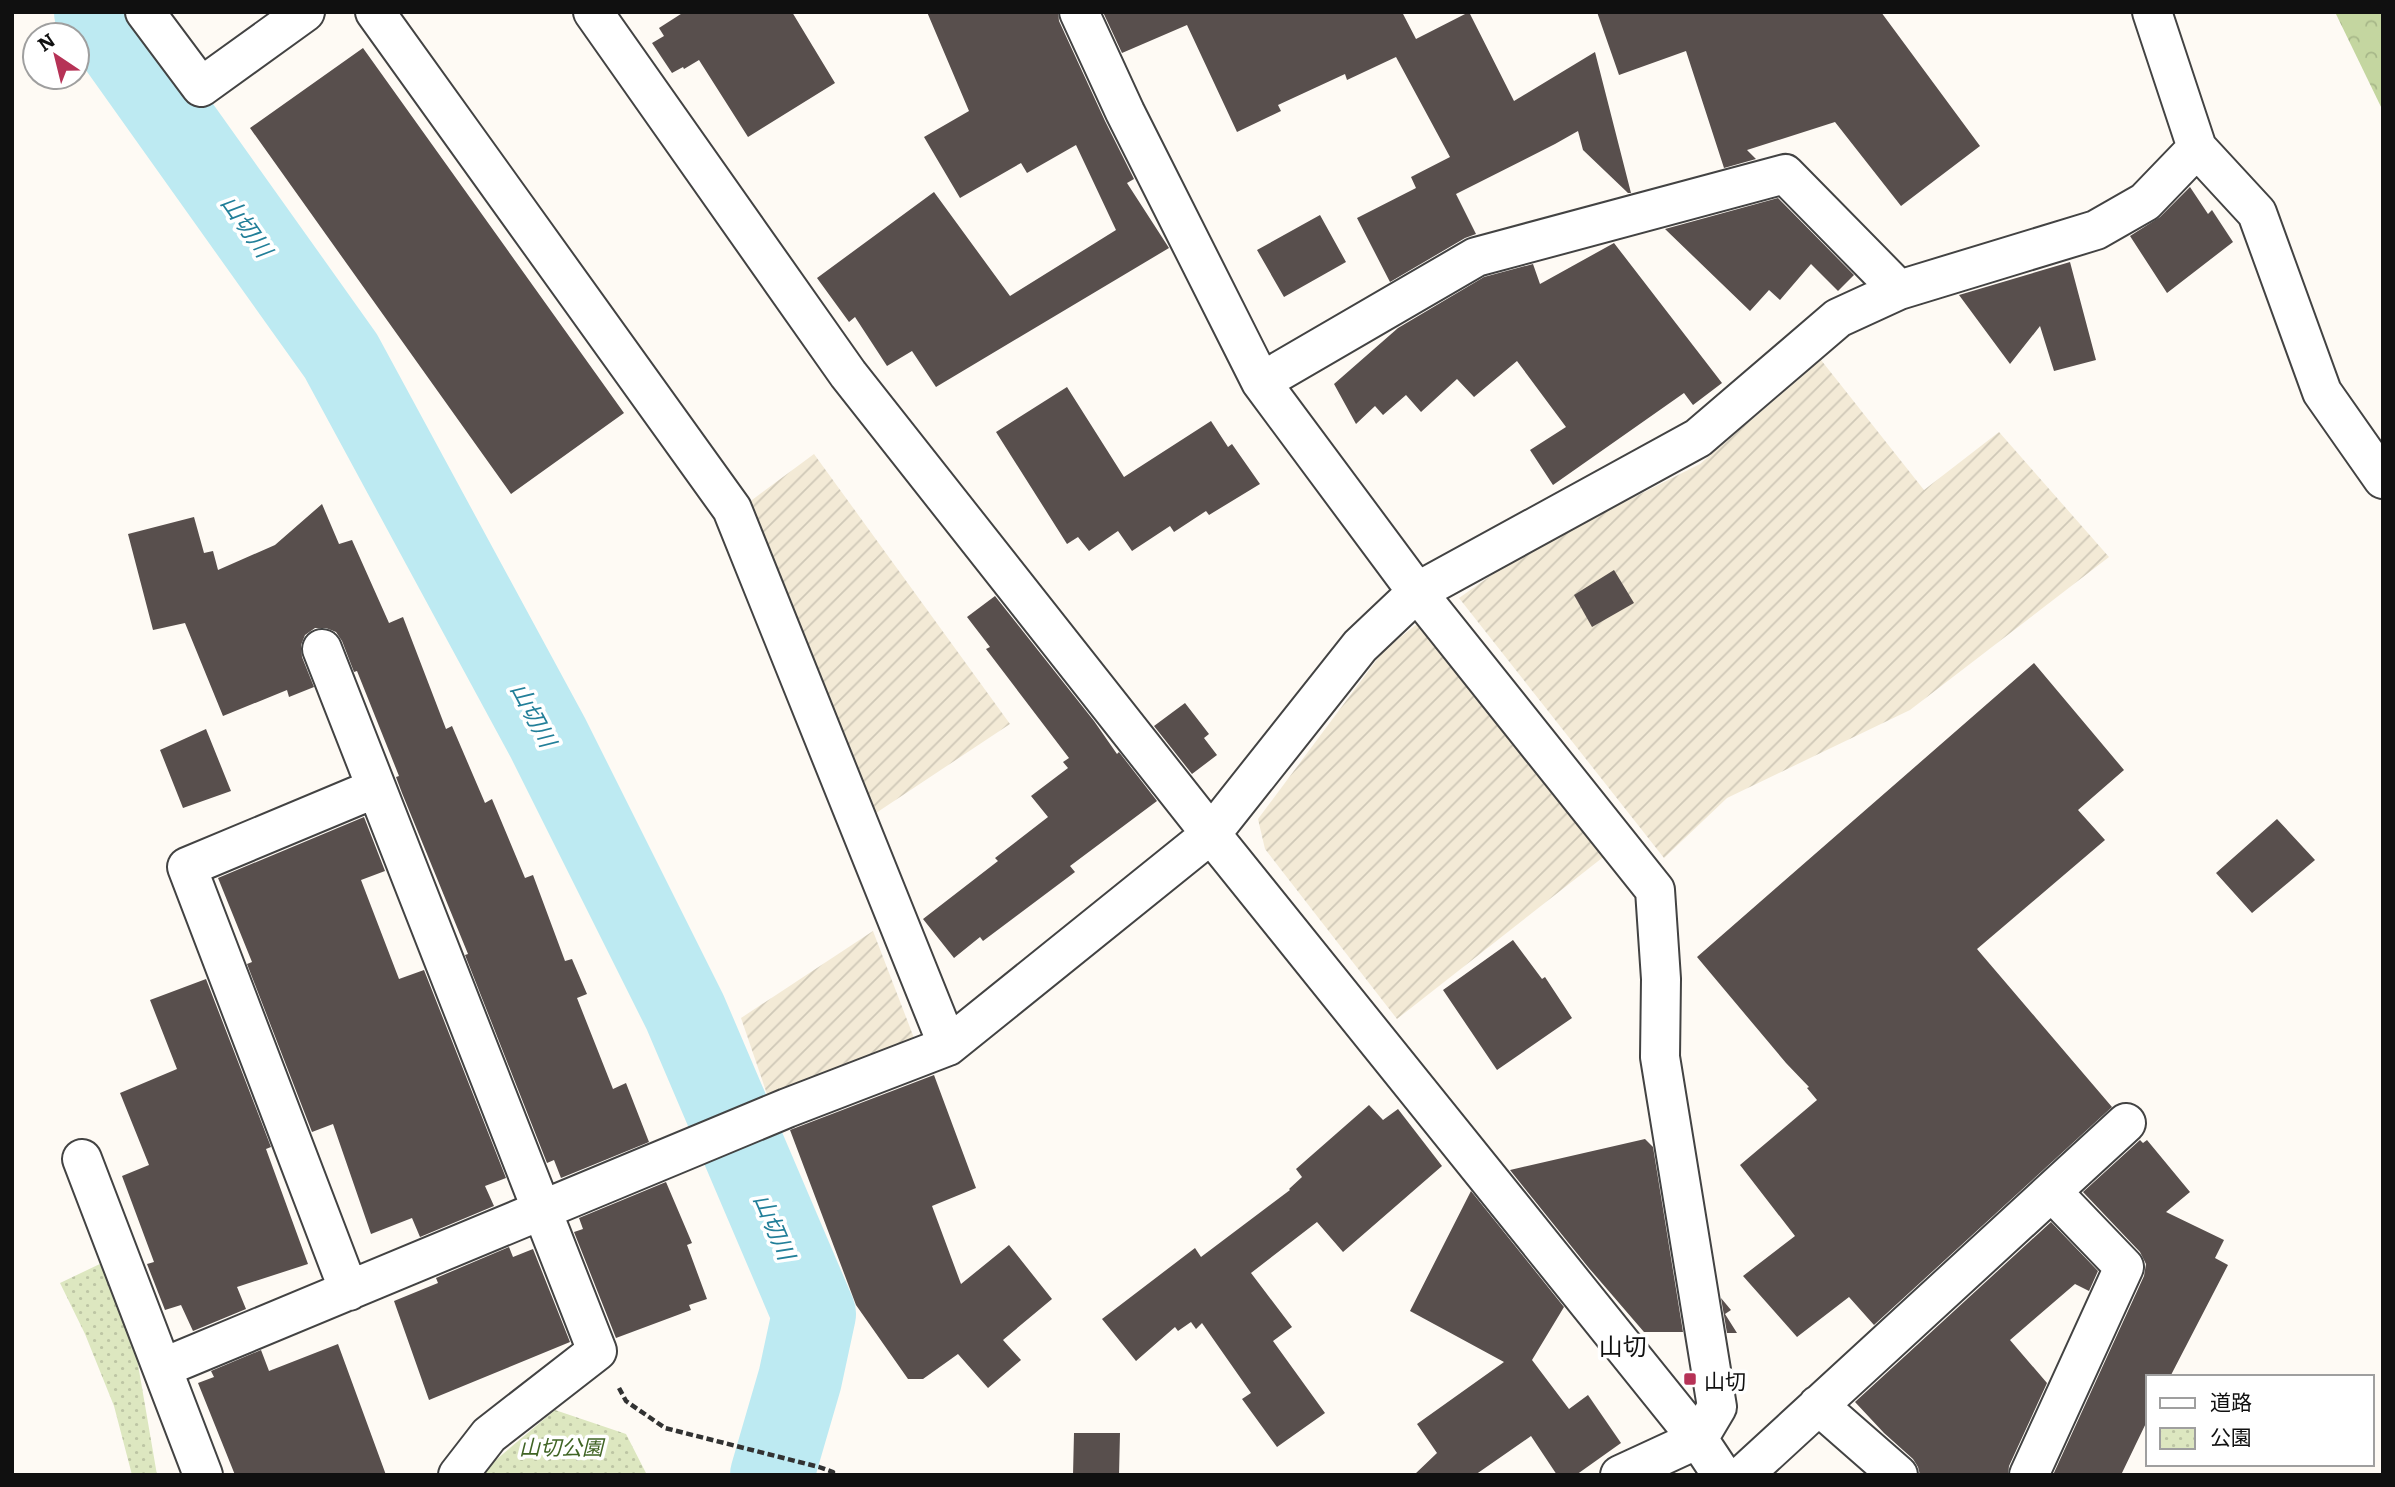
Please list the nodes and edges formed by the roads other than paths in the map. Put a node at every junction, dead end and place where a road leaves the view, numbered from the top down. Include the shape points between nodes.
1 (145, 12) edge
2 (305, 12) edge
3 (375, 12) edge
4 (593, 12) edge
5 (1079, 12) edge
6 (2152, 12) edge
7 (2197, 148) junction
8 (1899, 290) junction
9 (1261, 382) junction
10 (2383, 479) edge
11 (1417, 592) junction
12 (322, 649) dead end
13 (376, 788) junction
14 (1211, 834) junction
15 (948, 1046) junction
16 (2126, 1124) dead end
17 (82, 1159) dead end
18 (2052, 1192) junction
19 (542, 1212) junction
20 (349, 1291) junction
21 (162, 1368) junction
22 (1818, 1405) junction
23 (1698, 1439) junction
24 (203, 1475) edge
25 (458, 1475) edge
26 (1620, 1475) edge
27 (1722, 1475) edge
28 (1743, 1475) edge
29 (1898, 1475) edge
30 (2029, 1475) edge

1 - 2 street via 201,87
3 - 15 street via 732,509
4 - 14 street via 848,374
5 - 9 street
6 - 7 street
7 - 8 street via 2145,202 2096,230
7 - 10 street via 2257,213 2322,392
8 - 9 street via 1785,174 1476,257
8 - 11 street via 1838,318 1698,438
9 - 11 street
11 - 14 street via 1360,646
11 - 23 street via 1655,890 1660,1057 1717,1407
12 - 13 street
13 - 19 street
13 - 20 street via 187,867
14 - 15 street
14 - 23 street
15 - 19 street via 787,1108
16 - 18 street
17 - 21 street
18 - 22 street
18 - 30 street via 2124,1267
19 - 20 street
19 - 25 street via 597,1351 489,1434
20 - 21 street
21 - 24 street
22 - 28 street
22 - 29 street
23 - 26 street
23 - 27 street

